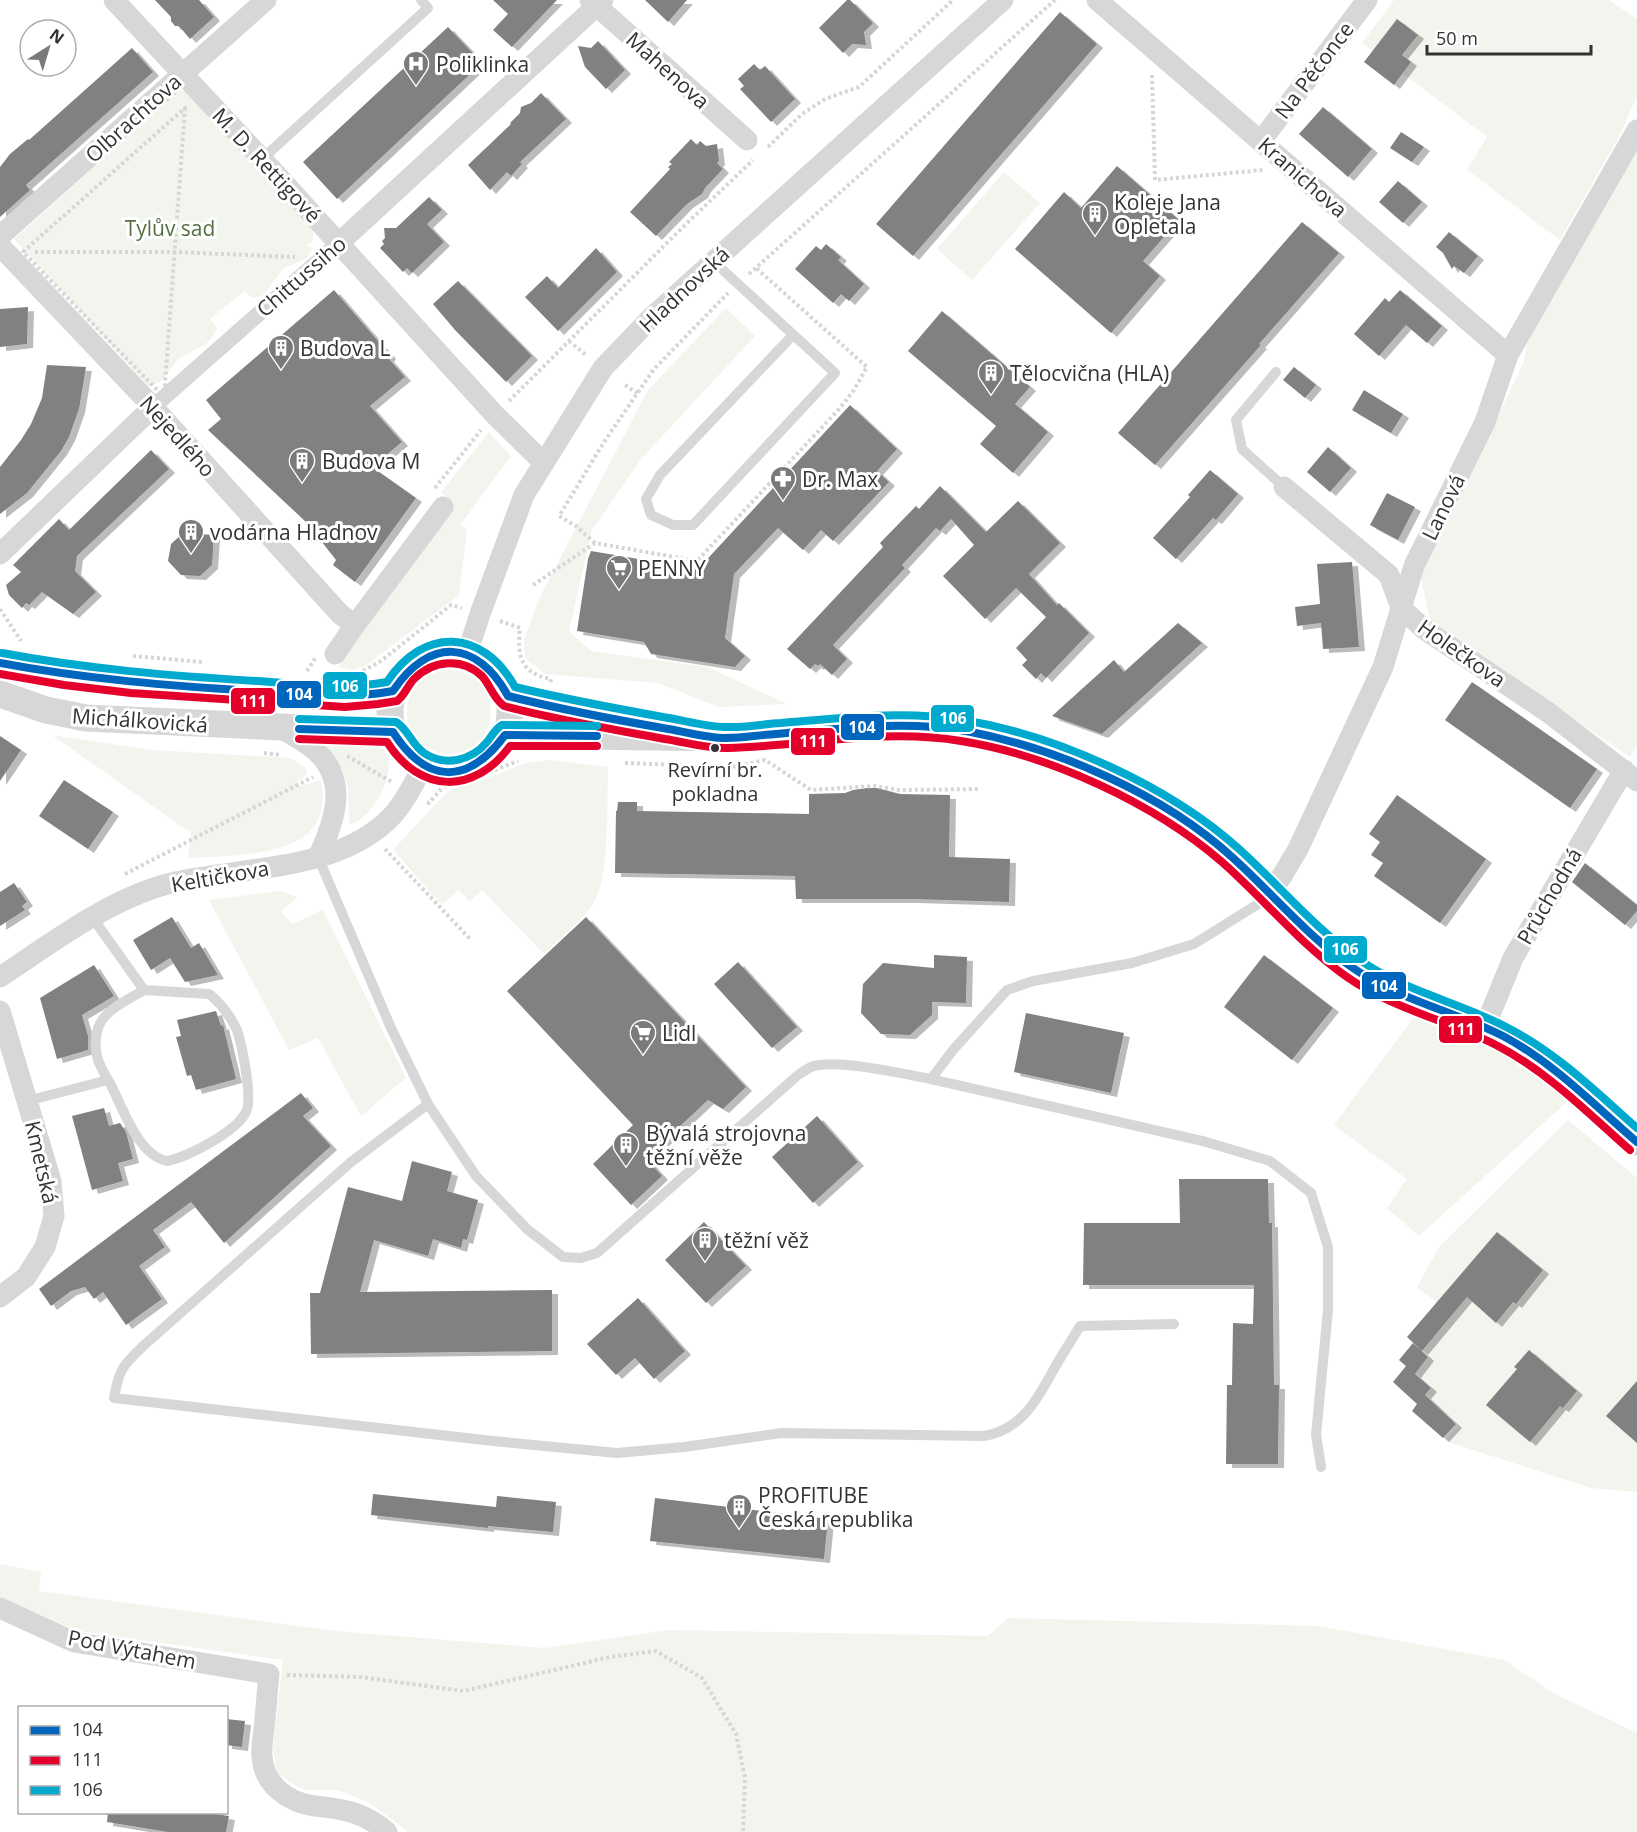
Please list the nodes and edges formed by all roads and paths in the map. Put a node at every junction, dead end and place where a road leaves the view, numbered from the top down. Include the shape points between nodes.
1 (114, 0) edge
2 (266, 0) edge
3 (421, 0) edge
4 (953, 0) edge
5 (1003, 0) edge
6 (1055, 0) edge
7 (1097, 0) edge
8 (1367, 0) edge
9 (597, 2) edge
10 (1152, 47) junction
11 (183, 74) junction
12 (1637, 130) edge
13 (747, 140) dead end
14 (1261, 141) junction
15 (262, 159) junction
16 (1292, 168) junction
17 (1, 238) edge
18 (339, 243) junction
19 (23, 252) junction
20 (174, 252) junction
21 (322, 258) junction
22 (713, 261) junction
23 (737, 285) junction
24 (793, 335) junction
25 (569, 341) junction
26 (1509, 354) junction
27 (586, 355) dead end
28 (1275, 372) dead end
29 (625, 385) dead end
30 (637, 393) junction
31 (158, 402) junction
32 (495, 415) junction
33 (543, 462) junction
34 (1284, 487) joint
35 (436, 502) joint
36 (595, 543) dead end
37 (0, 554) edge
38 (1401, 608) junction
39 (0, 609) edge
40 (356, 625) junction
41 (21, 641) dead end
42 (326, 654) joint
43 (467, 654) junction
44 (133, 656) dead end
45 (0, 663) edge
46 (209, 663) dead end
47 (306, 671) dead end
48 (393, 691) junction
49 (0, 694) edge
50 (508, 696) junction
51 (281, 728) junction
52 (393, 732) junction
53 (506, 735) junction
54 (724, 738) junction
55 (524, 759) dead end
56 (619, 762) dead end
57 (423, 766) junction
58 (329, 768) junction
59 (1630, 775) edge
60 (978, 789) dead end
61 (409, 793) junction
62 (385, 849) dead end
63 (318, 857) junction
64 (123, 875) dead end
65 (1269, 893) junction
66 (92, 917) junction
67 (471, 940) dead end
68 (0, 977) edge
69 (144, 990) junction
70 (0, 1011) edge
71 (1485, 1027) junction
72 (931, 1079) junction
73 (108, 1080) junction
74 (27, 1101) junction
75 (428, 1104) junction
76 (1637, 1142) edge
77 (0, 1297) edge
78 (1174, 1324) dead end
79 (1321, 1467) dead end
80 (0, 1608) edge
81 (269, 1674) junction
82 (387, 1832) edge
83 (742, 1832) edge

1 - 11 street, M. D. Rettigové
2 - 11 street, Olbrachtova
3 - 15 lane via 428,8
4 - 25 path via 859,87 825,99 802,114
5 - 22 street, Hladnovská
6 - 23 path
7 - 10 street, Kranichova
8 - 14 street, Na Pěčonce
9 - 13 street, Mahenova
9 - 18 street, Chittussiho
10 - 14 street, Kranichova
10 - 16 path via 1155,180
11 - 15 street, M. D. Rettigové
11 - 17 street, Olbrachtova
12 - 26 street, Lanová
14 - 16 street, Kranichova
15 - 18 street, M. D. Rettigové
16 - 26 street, Kranichova
17 - 19 path
17 - 31 street, Nejedlého
18 - 21 street, Chittussiho
18 - 32 street, M. D. Rettigové
19 - 20 path
19 - 20 path via 185,108
19 - 31 path
20 - 21 path
20 - 31 path
21 - 31 street, Chittussiho
22 - 23 lane
22 - 33 street, Hladnovská via 603,368
23 - 24 lane
23 - 30 path via 654,369
24 - 24 lane via 660,475 646,499 651,515 673,525 693,525 835,373
25 - 27 path
25 - 32 path
26 - 38 street, Lanová via 1485,422 1414,566
28 - 34 lane, Holečkova via 1236,420 1242,449
29 - 30 path
30 - 36 path via 559,516
31 - 37 street, Chittussiho
31 - 40 street, Nejedlého via 340,614
32 - 33 street, M. D. Rettigové
32 - 35 path via 480,431
33 - 43 street, Hladnovská via 524,495
34 - 38 street, Holečkova via 1389,575
35 - 40 street
38 - 59 street, Holečkova via 1424,629 1549,713
38 - 65 street, Lanová via 1383,667 1298,849
39 - 41 path
40 - 42 street
42 - 47 path
43 - 48 street via 450,651 422,658 409,666
43 - 50 street via 496,673
44 - 46 path
45 - 48 street, Michálkovická via 106,681 184,687 347,697
48 - 52 street
49 - 51 street, Michálkovická via 46,710 86,718
50 - 53 street via 510,716
50 - 54 street via 571,712
51 - 52 street, Michálkovická
51 - 58 street via 316,752
52 - 57 street via 405,753
53 - 54 street
53 - 57 street via 486,760 472,768 456,772
54 - 65 street via 914,725 1027,744 1092,769 1177,816 1215,842
55 - 61 path via 443,787 429,803
56 - 60 path via 732,766 765,760 811,790 875,786 899,790
57 - 61 street, Keltičkova
58 - 61 path via 347,756
58 - 63 street via 336,788 336,810
58 - 64 path
59 - 71 street, Průchodná via 1514,958
61 - 63 street, Keltičkova via 393,816 376,831 350,846
62 - 67 path
63 - 66 street, Keltičkova via 175,882
63 - 75 lane
65 - 71 street via 1355,970 1398,994
65 - 72 lane via 1194,944 1142,960 1033,981 1008,990
66 - 68 street, Keltičkova
66 - 69 lane
69 - 73 lane via 111,1011 98,1028 97,1056
69 - 73 lane via 202,992 216,1000 236,1028 240,1043 248,1096 246,1113 214,1140 176,1159 162,1160 140,1140
70 - 74 street, Kmetská
71 - 76 street via 1545,1063
72 - 75 lane via 854,1066 814,1066 798,1075 597,1253 580,1258 563,1257 527,1229 476,1176
72 - 79 lane via 1203,1141 1270,1161 1311,1193 1328,1247 1329,1310 1316,1435
73 - 74 lane
74 - 77 street, Kmetská via 51,1181 54,1216 45,1247 26,1277
75 - 78 lane via 351,1162 142,1347 118,1375 114,1398 616,1453 781,1433 984,1436 999,1433 1022,1417 1080,1326
80 - 81 street, Pod Výtahem via 74,1642
81 - 82 street via 262,1756 266,1774 276,1788 303,1805 349,1810
81 - 83 path via 360,1677 464,1691 610,1657 656,1651 702,1678 736,1734 745,1778

